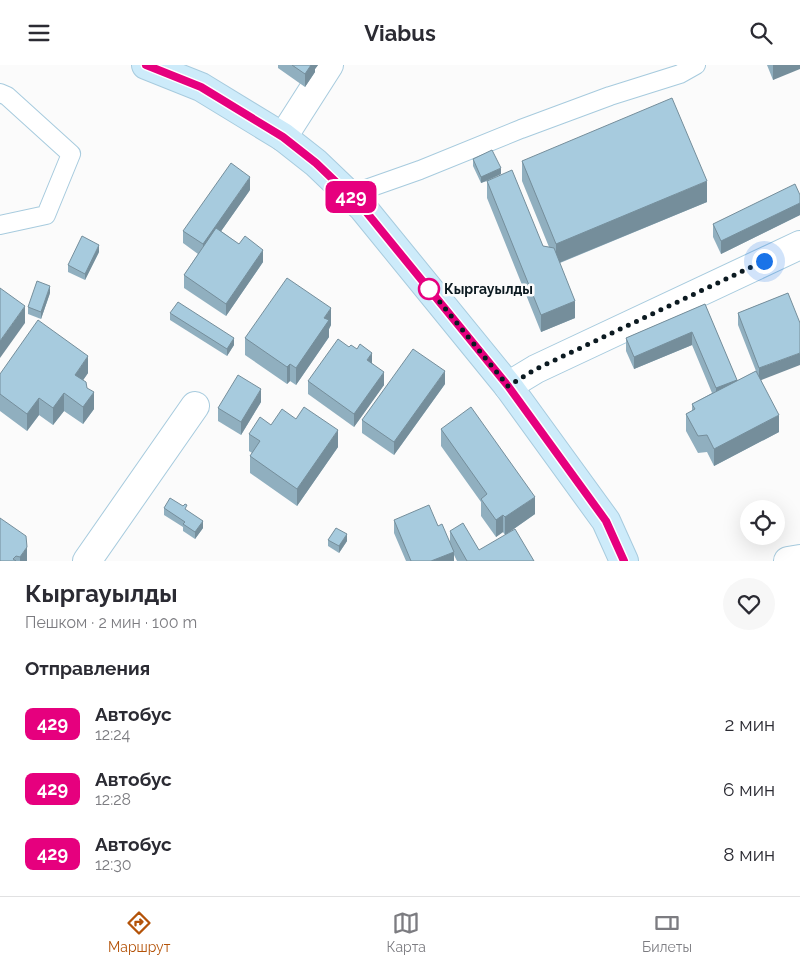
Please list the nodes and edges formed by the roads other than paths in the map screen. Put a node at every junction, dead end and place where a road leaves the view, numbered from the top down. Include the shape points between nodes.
1 (146, 65) edge
2 (329, 65) edge
3 (696, 65) edge
4 (0, 93) edge
5 (283, 137) junction
6 (346, 191) junction
7 (0, 225) edge
8 (800, 245) edge
9 (508, 386) junction
10 (195, 406) dead end
11 (800, 559) edge
12 (87, 561) edge
13 (624, 561) edge
14 (788, 561) edge

1 - 5 main road via 201,87
2 - 5 street
3 - 6 lane via 680,74 610,96 411,173 366,189
4 - 7 lane via 72,154 46,215
5 - 6 main road
6 - 9 main road
8 - 9 street via 536,369
9 - 13 main road via 606,521
10 - 12 street
11 - 14 street

